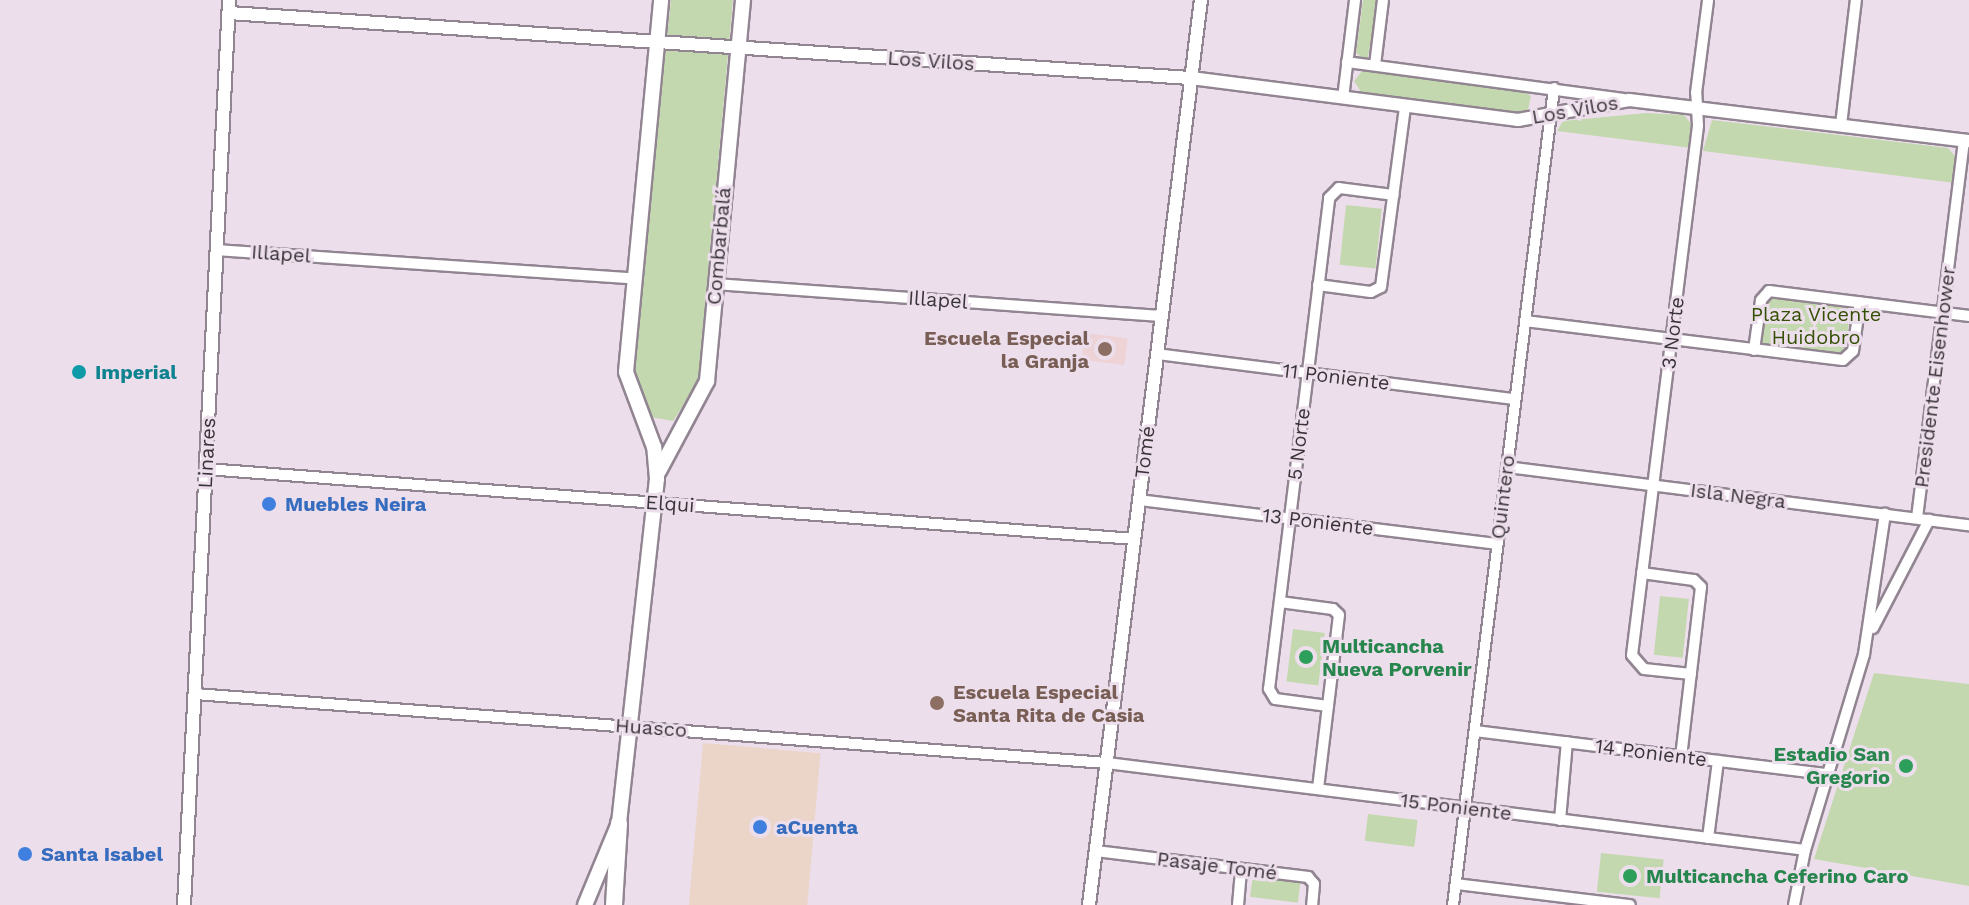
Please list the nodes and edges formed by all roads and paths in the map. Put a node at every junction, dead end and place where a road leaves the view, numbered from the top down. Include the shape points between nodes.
1 (661, 0) edge
2 (743, 0) edge
3 (1201, 0) edge
4 (1355, 0) edge
5 (1383, 0) edge
6 (1708, 0) edge
7 (1856, 0) edge
8 (229, 7) edge
9 (657, 42) junction
10 (738, 48) junction
11 (1347, 62) junction
12 (1375, 65) junction
13 (1191, 78) junction
14 (1554, 88) junction
15 (1343, 98) junction
16 (1629, 100) junction
17 (1405, 106) junction
18 (1697, 108) junction
19 (1551, 115) junction
20 (1841, 125) junction
21 (1967, 141) edge
22 (1394, 195) junction
23 (217, 250) junction
24 (633, 278) junction
25 (715, 284) junction
26 (1318, 285) junction
27 (1860, 302) junction
28 (1943, 313) junction
29 (1161, 316) junction
30 (1969, 316) edge
31 (1525, 321) junction
32 (1672, 339) junction
33 (1754, 350) junction
34 (1157, 354) junction
35 (1308, 373) junction
36 (1515, 399) junction
37 (644, 421) junction
38 (685, 424) junction
39 (1507, 467) junction
40 (206, 469) junction
41 (657, 479) junction
42 (1654, 485) junction
43 (1139, 500) junction
44 (655, 503) junction
45 (1885, 514) junction
46 (1290, 519) junction
47 (1923, 519) junction
48 (1969, 525) edge
49 (1134, 539) junction
50 (1497, 544) junction
51 (1642, 573) junction
52 (1280, 602) junction
53 (1868, 636) junction
54 (1691, 674) junction
55 (195, 694) junction
56 (1328, 706) junction
57 (630, 727) junction
58 (1475, 731) junction
59 (1567, 742) junction
60 (1681, 756) junction
61 (1718, 761) junction
62 (1107, 763) junction
63 (1827, 774) junction
64 (1318, 789) junction
65 (1465, 808) junction
66 (1560, 820) junction
67 (619, 823) junction
68 (1708, 838) junction
69 (1805, 850) junction
70 (1096, 851) junction
71 (1241, 869) junction
72 (1456, 884) junction
73 (184, 905) edge
74 (585, 905) edge
75 (614, 905) edge
76 (1089, 905) edge
77 (1238, 905) edge
78 (1312, 905) edge
79 (1453, 905) edge
80 (1630, 905) edge
81 (1794, 905) edge

1 - 9 main road, Combarbalá
2 - 10 main road, Combarbalá
3 - 13 street, Tomé
4 - 11 street
5 - 12 street
6 - 18 street, 3 Norte
7 - 20 street
8 - 9 street, Los Vilos
8 - 23 street, Linares
9 - 10 street, Los Vilos
9 - 24 main road, Combarbalá
10 - 13 street, Los Vilos
10 - 25 main road, Combarbalá
11 - 12 street, Los Vilos
11 - 15 street
12 - 14 street, Los Vilos
13 - 15 street, Los Vilos
13 - 29 street, Tomé
14 - 16 street, Los Vilos
14 - 19 street, Quintero
15 - 17 street, Los Vilos
16 - 18 street, Los Vilos
16 - 19 street, Los Vilos
17 - 19 street, Los Vilos via 1518,120
17 - 22 street
18 - 20 street, Los Vilos
18 - 32 street, 3 Norte
19 - 31 street, Quintero
20 - 21 street, Los Vilos
21 - 28 street, Presidente Eisenhower
22 - 26 street via 1381,287 1371,292
22 - 26 street, 5 Norte via 1339,188 1331,193
23 - 24 street, Illapel
23 - 40 street, Linares
24 - 37 main road, Combarbalá via 626,380
25 - 29 street, Illapel
25 - 38 main road, Combarbalá via 707,381
26 - 35 street, 5 Norte
27 - 28 street
27 - 33 street via 1853,351 1846,359
27 - 33 street via 1765,293
28 - 30 street
28 - 47 street, Presidente Eisenhower
29 - 34 street, Tomé
31 - 32 street
31 - 36 street, Quintero
32 - 33 street
32 - 42 street, 3 Norte
34 - 35 street, 11 Poniente
34 - 43 street, Tomé
35 - 36 street, 11 Poniente
35 - 46 street, 5 Norte
36 - 39 street, Quintero
37 - 38 main road via 662,429
37 - 41 main road, Combarbalá
38 - 41 main road, Combarbalá
39 - 42 street, Isla Negra
39 - 50 street, Quintero
40 - 44 street, Elqui
40 - 55 street, Linares
41 - 44 main road, Combarbalá
42 - 45 street, Isla Negra
42 - 51 street, 3 Norte
43 - 46 street, 13 Poniente
43 - 49 street, Tomé
44 - 49 street, Elqui
44 - 57 main road, Combarbalá
45 - 47 street, Isla Negra
45 - 53 street, Presidente Eisenhower
46 - 50 street, 13 Poniente
46 - 52 street, 5 Norte
47 - 48 street, Isla Negra
47 - 53 street, Presidente Eisenhower
49 - 62 street, Tomé
50 - 58 street, Quintero
51 - 54 street, 3 Norte via 1635,664
51 - 54 street via 1694,580 1701,587
52 - 56 street, 5 Norte via 1270,693 1279,700
52 - 56 street via 1333,609 1339,615
53 - 63 street, Presidente Eisenhower
54 - 60 street
55 - 57 street, Huasco
55 - 73 street, Linares
56 - 64 street
57 - 62 street, Huasco
57 - 67 main road, Combarbalá
58 - 59 street, 14 Poniente
58 - 65 street, Quintero
59 - 60 street, 14 Poniente
59 - 66 street
60 - 61 street, 14 Poniente
61 - 63 street, 14 Poniente
61 - 68 street
62 - 64 street, 15 Poniente
62 - 70 street, Tomé
63 - 69 street, Presidente Eisenhower
64 - 65 street, 15 Poniente
65 - 66 street, 15 Poniente
65 - 72 street, Quintero
66 - 68 street, 15 Poniente
67 - 74 main road, Combarbalá
67 - 75 main road
68 - 69 street, 15 Poniente
69 - 81 street, Presidente Eisenhower
70 - 71 street, Pasaje Tomé
70 - 76 street, Tomé
71 - 77 street
71 - 78 street, Pasaje Tomé via 1308,877 1314,884
72 - 79 street, Quintero
72 - 80 street

